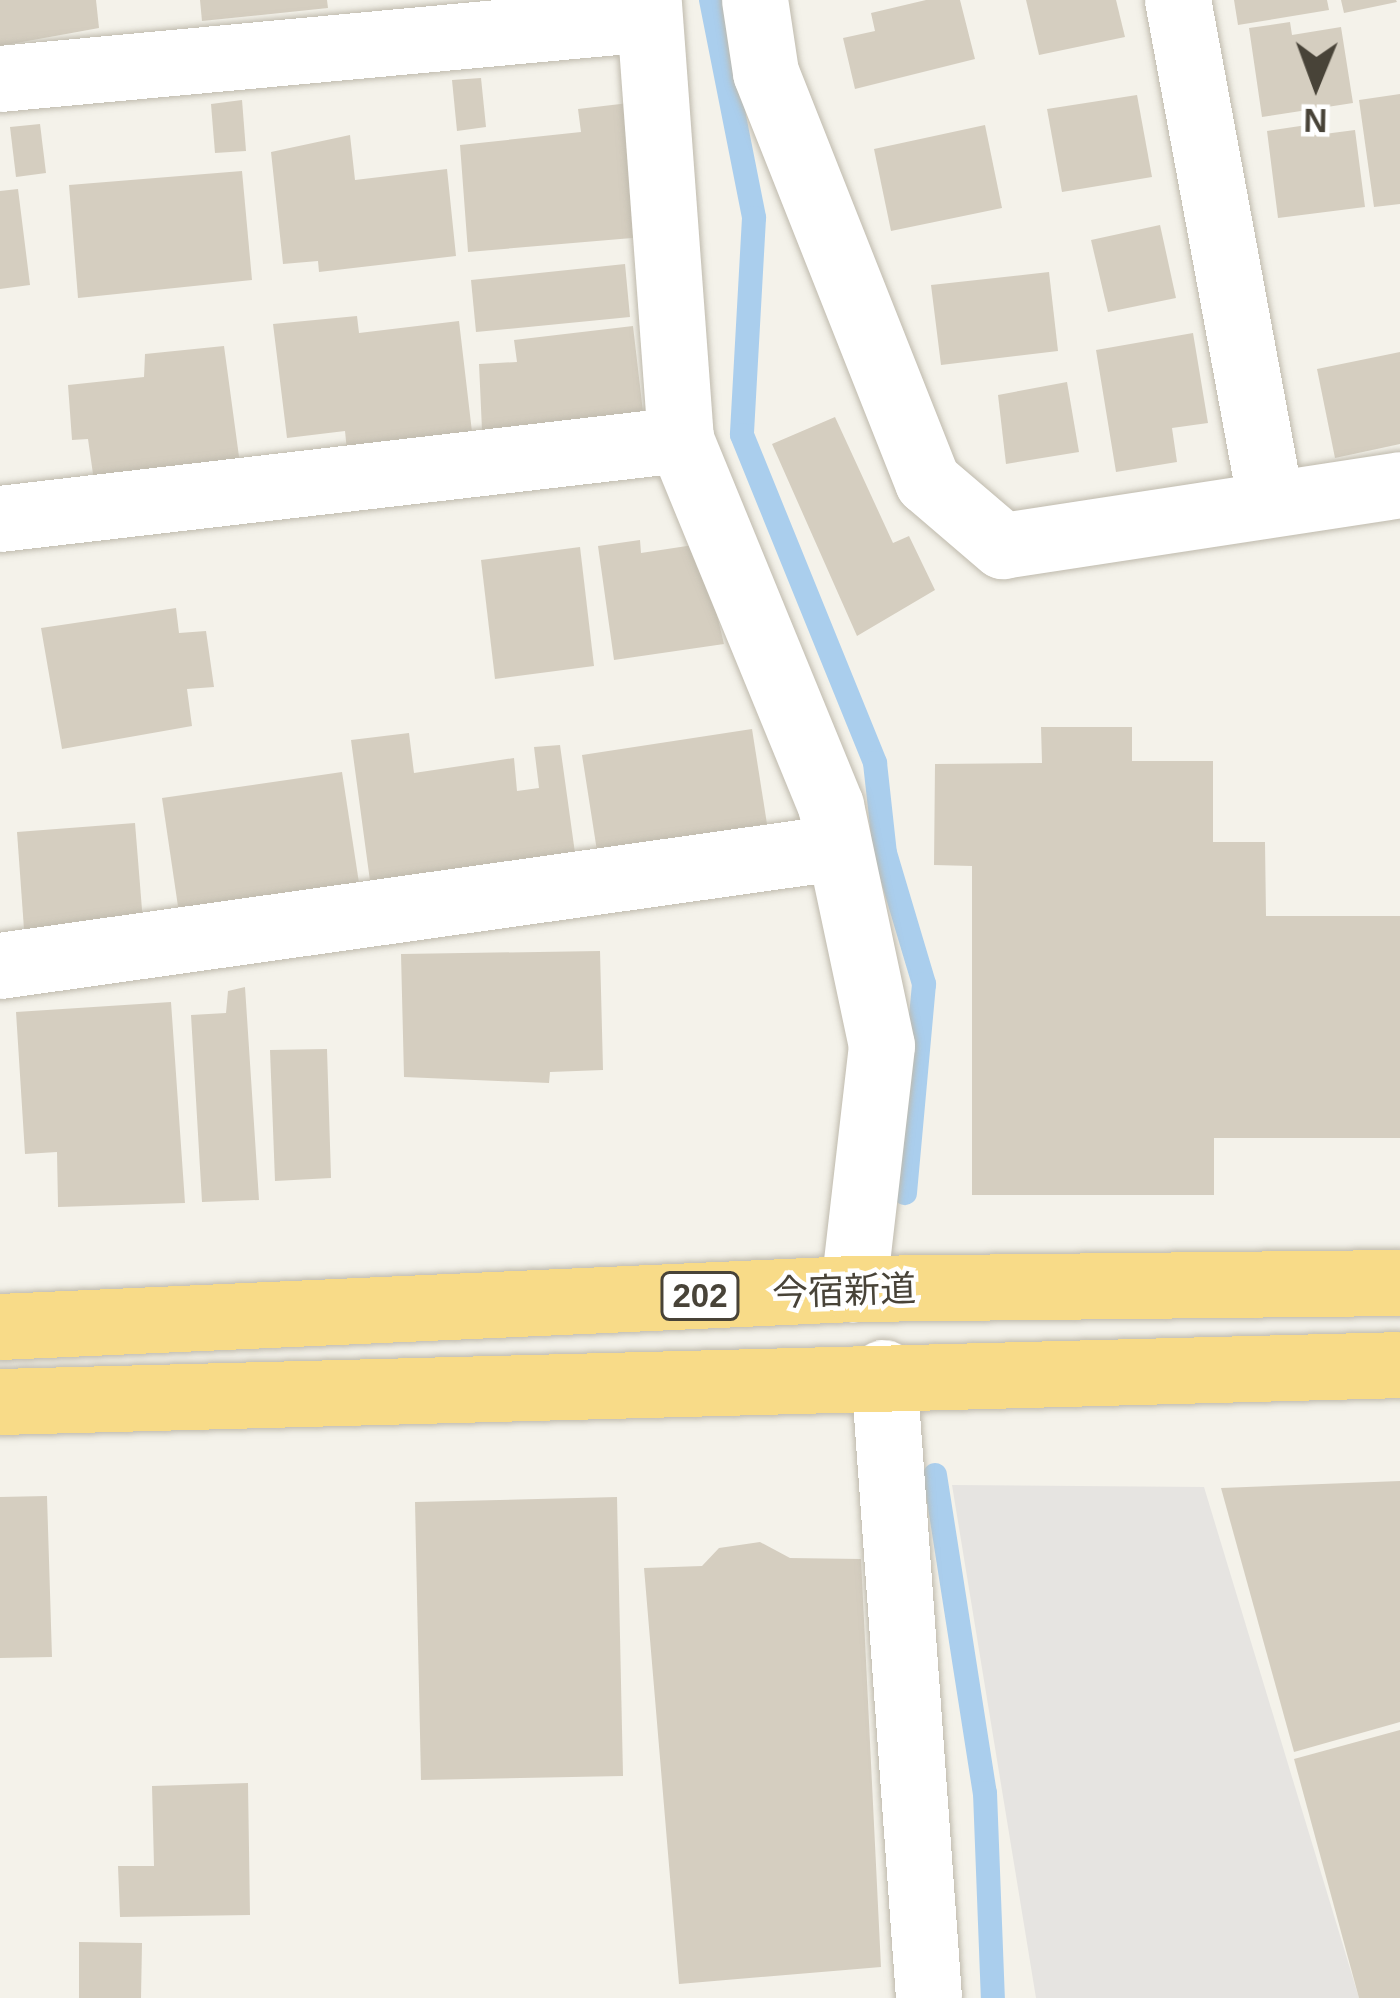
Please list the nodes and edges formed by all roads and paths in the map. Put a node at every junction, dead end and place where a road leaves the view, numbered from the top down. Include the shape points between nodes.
1 (755, 0) edge
2 (1178, 0) edge
3 (649, 10) edge
4 (0, 79) edge
5 (681, 440) junction
6 (1400, 484) edge
7 (1271, 503) junction
8 (0, 519) edge
9 (836, 848) junction
10 (0, 966) edge
11 (1400, 1283) edge
12 (854, 1289) junction
13 (0, 1327) edge
14 (1400, 1365) edge
15 (884, 1373) junction
16 (0, 1402) edge
17 (929, 1998) edge

1 - 7 street via 766,73 928,482 1003,546
2 - 7 street
3 - 4 street
3 - 5 street
5 - 8 street
5 - 9 street via 830,806
6 - 7 street
9 - 10 street
9 - 12 street via 882,1046
11 - 12 highway, 今宿新道 / 202
12 - 13 highway, 今宿新道 / 202
14 - 15 highway
15 - 16 highway
15 - 17 street

